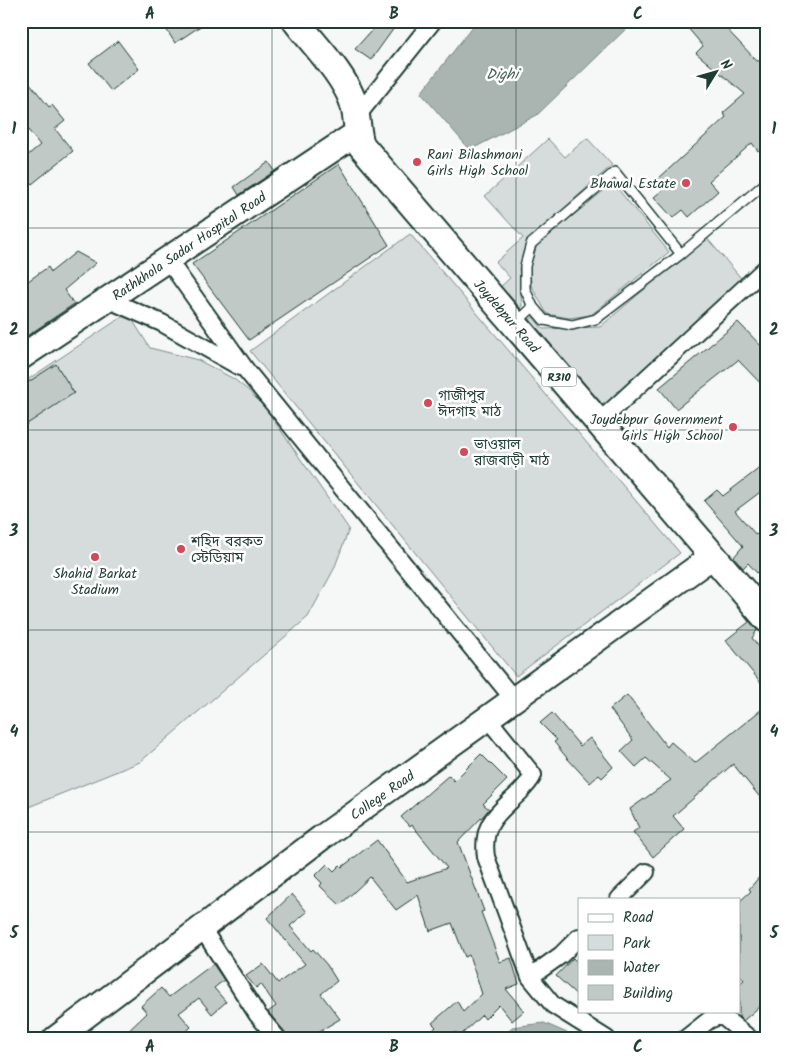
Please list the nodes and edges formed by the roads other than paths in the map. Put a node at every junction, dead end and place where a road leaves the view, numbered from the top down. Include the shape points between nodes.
1 (296, 21) edge
2 (433, 21) edge
3 (357, 124) junction
4 (767, 182) edge
5 (681, 254) junction
6 (168, 260) junction
7 (767, 267) edge
8 (109, 300) junction
9 (533, 308) junction
10 (514, 325) junction
11 (21, 357) edge
12 (246, 370) junction
13 (599, 422) junction
14 (713, 556) junction
15 (766, 615) edge
16 (515, 701) junction
17 (489, 720) junction
18 (646, 872) dead end
19 (620, 898) edge
20 (202, 928) junction
21 (578, 938) edge
22 (530, 977) junction
23 (55, 1039) edge
24 (278, 1039) edge
25 (607, 1039) edge
26 (685, 1039) edge
27 (750, 1039) edge

1 - 3 main road, Joydebpur Road / R310 via 341,80 352,99
2 - 3 street
3 - 6 main road, Rathkhola Sadar Hospital Road
3 - 10 main road, Joydebpur Road / R310 via 361,145
4 - 5 lane
5 - 9 lane via 596,320 572,325 544,320
5 - 9 lane via 615,172 532,244 525,266 525,289
6 - 8 main road, Rathkhola Sadar Hospital Road
6 - 12 street
7 - 13 street
8 - 11 main road, Rathkhola Sadar Hospital Road
8 - 12 street via 162,323
9 - 10 lane
10 - 13 main road, Joydebpur Road / R310
12 - 16 street
13 - 14 main road, Joydebpur Road / R310
14 - 15 main road, Joydebpur Road / R310
14 - 16 main road, College Road
16 - 17 main road, College Road
17 - 20 main road, College Road via 321,838
17 - 22 street via 533,775 491,822 485,833 484,845
18 - 19 street
20 - 23 main road, College Road
20 - 24 street via 257,1014
21 - 22 street
22 - 25 street via 554,1005
26 - 27 street via 721,1015

